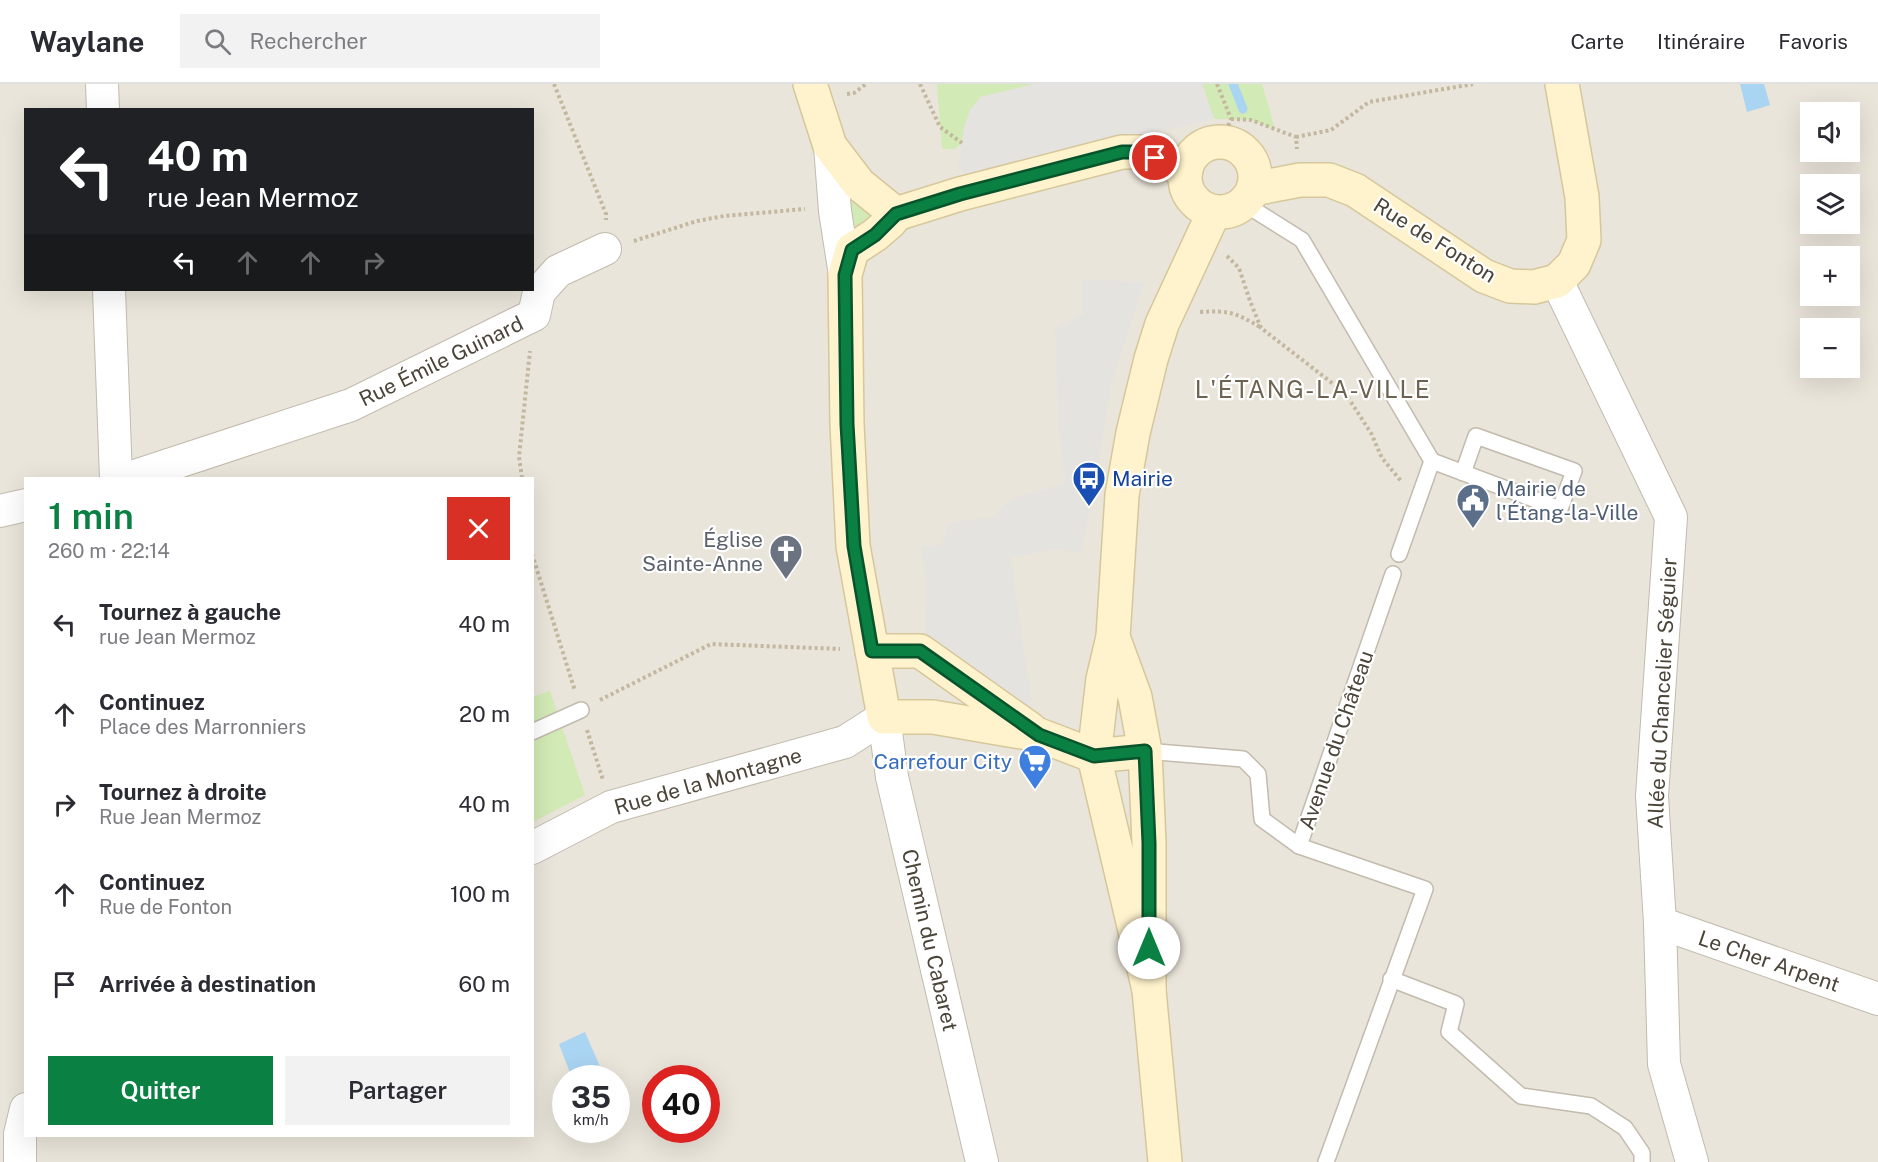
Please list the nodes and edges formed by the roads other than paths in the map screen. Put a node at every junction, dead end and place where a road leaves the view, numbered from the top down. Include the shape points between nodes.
1 (102, 84) edge
2 (810, 84) edge
3 (1562, 84) edge
4 (103, 108) edge
5 (830, 146) junction
6 (1186, 170) junction
7 (1237, 201) junction
8 (896, 214) junction
9 (606, 249) road end
10 (845, 275) junction
11 (1557, 281) junction
12 (109, 291) edge
13 (1431, 461) junction
14 (1462, 473) junction
15 (116, 477) edge
16 (132, 477) edge
17 (24, 505) edge
18 (0, 511) edge
19 (1399, 554) dead end
20 (1393, 574) dead end
21 (1113, 637) junction
22 (872, 651) junction
23 (581, 710) road end
24 (884, 717) junction
25 (534, 731) edge
26 (1039, 735) junction
27 (1145, 751) junction
28 (1094, 756) junction
29 (1299, 846) junction
30 (534, 847) edge
31 (1660, 923) junction
32 (1391, 979) junction
33 (1149, 990) junction
34 (1878, 999) edge
35 (24, 1117) edge
36 (20, 1162) edge
37 (982, 1162) edge
38 (1165, 1162) edge
39 (1326, 1162) edge
40 (1642, 1162) edge
41 (1692, 1162) edge

1 - 4 street
2 - 5 street
3 - 11 street via 1582,197 1584,240 1574,264
5 - 8 street via 859,184
5 - 10 street
6 - 7 street via 1187,189 1197,204
6 - 7 street via 1196,152 1227,131 1233,145 1242,150 1254,168 1255,178
6 - 8 street via 1140,152 1122,152
7 - 11 street, Rue de Fonton via 1300,180 1329,180 1355,190 1484,276 1510,286 1534,287
7 - 13 lane via 1302,240
7 - 21 street via 1200,242 1150,359 1122,495
8 - 10 street via 852,250
9 - 16 street, Rue Émile Guinard via 558,271 539,292 534,315 351,405
10 - 22 street via 854,546
11 - 31 street, Allée du Chancelier Séguier via 1671,518 1652,796
12 - 15 street
13 - 14 lane
13 - 19 lane
14 - 14 lane via 1560,509 1574,471 1476,435
17 - 18 street
20 - 29 lane, Avenue du Château
21 - 27 street via 1135,697
21 - 28 street via 1103,679
22 - 24 street
22 - 26 street via 920,651
23 - 25 lane
24 - 26 street via 933,717
24 - 30 street, Rue de la Montagne via 845,742 611,807
24 - 37 street, Chemin du Cabaret via 892,777
26 - 28 street
27 - 28 street
27 - 29 lane via 1243,759 1258,774 1262,819
27 - 33 street
28 - 33 street
29 - 32 lane, Avenue du Château via 1425,889
31 - 34 street, Le Cher Arpent
31 - 41 street, Allée du Chancelier Séguier via 1664,1064
32 - 39 lane, Avenue du Château
32 - 40 lane via 1456,1004 1449,1032 1521,1096 1591,1106 1625,1128 1642,1153
33 - 38 street
35 - 36 street

